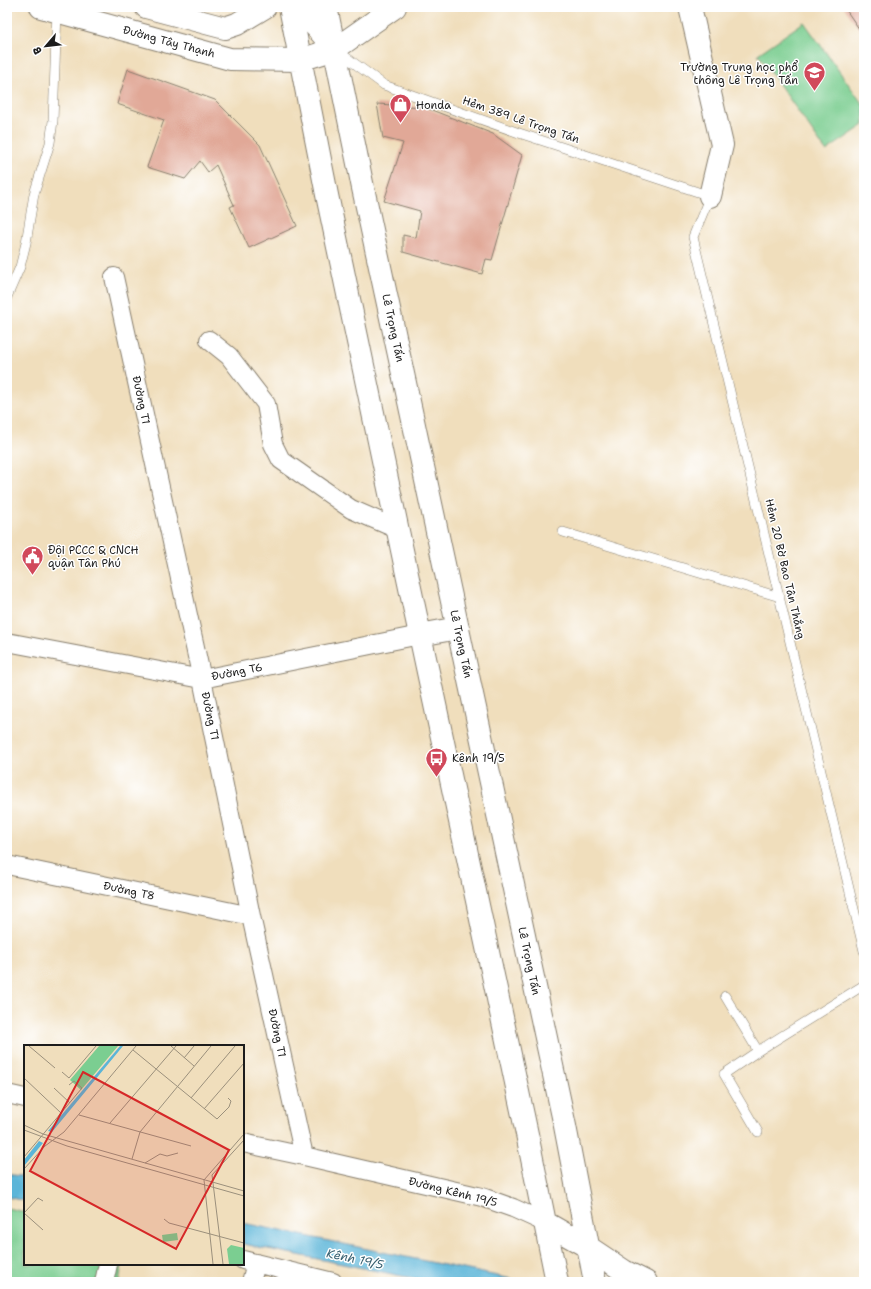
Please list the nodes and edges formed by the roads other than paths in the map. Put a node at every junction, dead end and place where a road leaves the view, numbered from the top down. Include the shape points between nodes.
1 (146, 7) edge
2 (265, 7) edge
3 (290, 7) edge
4 (299, 7) edge
5 (326, 7) edge
6 (394, 7) edge
7 (690, 7) edge
8 (49, 9) edge
9 (335, 48) junction
10 (300, 60) junction
11 (710, 196) junction
12 (114, 277) dead end
13 (7, 297) edge
14 (209, 340) dead end
15 (397, 529) junction
16 (563, 532) dead end
17 (780, 597) junction
18 (458, 628) junction
19 (420, 635) junction
20 (7, 642) edge
21 (202, 679) junction
22 (7, 865) edge
23 (251, 916) junction
24 (864, 951) edge
25 (864, 984) edge
26 (725, 996) dead end
27 (758, 1051) junction
28 (7, 1094) edge
29 (24, 1098) edge
30 (758, 1132) dead end
31 (244, 1143) edge
32 (304, 1156) junction
33 (544, 1222) junction
34 (588, 1247) junction
35 (250, 1262) edge
36 (108, 1265) edge
37 (104, 1282) edge
38 (251, 1282) edge
39 (334, 1282) edge
40 (557, 1282) edge
41 (595, 1282) edge
42 (646, 1282) edge

1 - 2 main road via 225,28 238,24
3 - 10 main road
4 - 9 main road
5 - 9 main road, Lê Trọng Tấn
6 - 9 main road
7 - 11 main road via 722,144
8 - 10 main road, Đường Tây Thạnh via 230,58
8 - 13 lane via 53,121 50,143 34,194 20,267
9 - 10 main road
9 - 11 lane, Hẻm 389 Lê Trọng Tấn via 384,85
9 - 18 main road, Lê Trọng Tấn
10 - 15 main road
11 - 17 lane, Hẻm 20 Bờ Bao Tân Thắng via 693,237
12 - 21 street, Đường T1
14 - 15 street via 229,356 266,404 273,444 280,460 351,509
15 - 19 main road
16 - 17 lane
17 - 24 lane, Hẻm 20 Bờ Bao Tân Thắng
18 - 19 main road
18 - 34 main road, Lê Trọng Tấn via 565,1126
19 - 21 street, Đường T6
19 - 33 main road via 528,1134
20 - 21 street, Đường T6
21 - 23 street, Đường T1
22 - 23 street, Đường T8
23 - 32 street, Đường T1
25 - 27 lane
26 - 27 lane
27 - 30 lane via 724,1074
28 - 29 street
31 - 32 street, Đường Kênh 19/5
32 - 33 street, Đường Kênh 19/5 via 482,1197
33 - 34 main road, Đường Kênh 19/5
33 - 40 main road
34 - 41 main road, Lê Trọng Tấn
34 - 42 main road, Đường Kênh 19/5 via 624,1272
35 - 38 street
35 - 39 street
36 - 37 street

